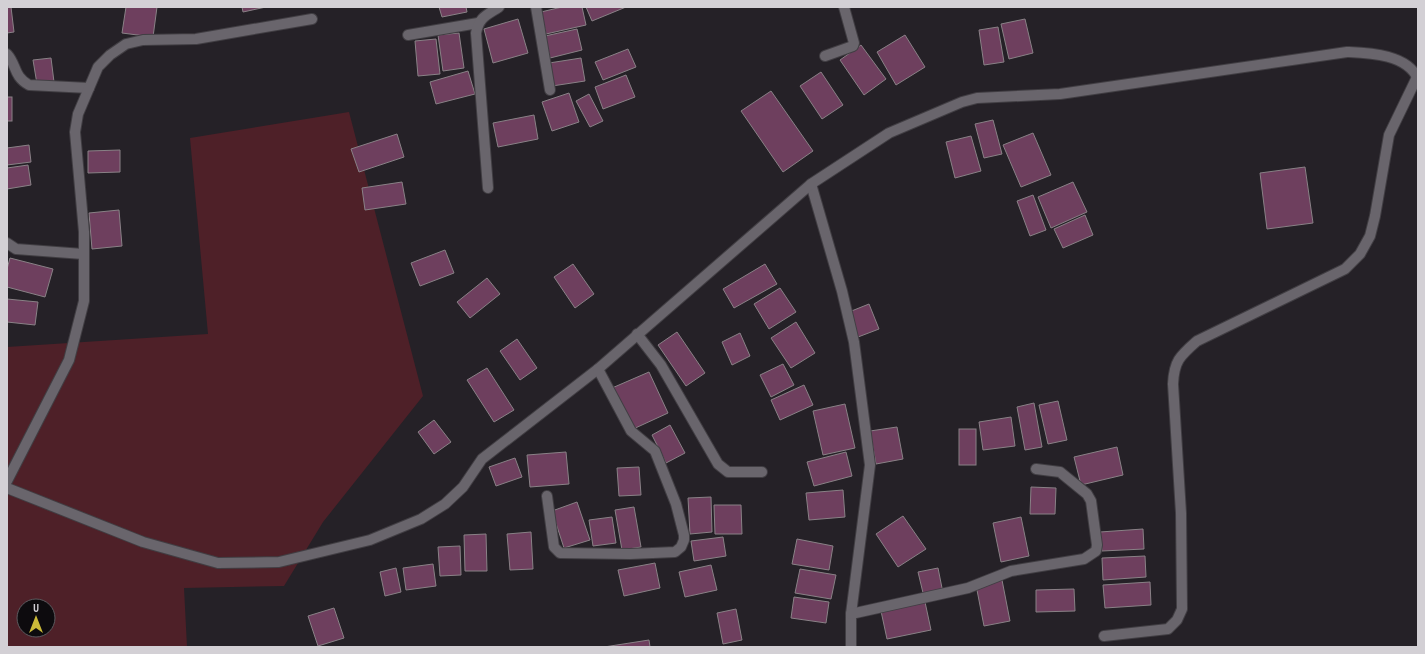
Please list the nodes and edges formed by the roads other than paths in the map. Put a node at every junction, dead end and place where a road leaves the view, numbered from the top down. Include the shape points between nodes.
1 (499, 7) edge
2 (536, 7) edge
3 (845, 11) edge
4 (312, 19) dead end
5 (478, 23) junction
6 (408, 35) dead end
7 (7, 54) edge
8 (825, 56) dead end
9 (1418, 77) edge
10 (89, 88) junction
11 (550, 90) dead end
12 (811, 184) junction
13 (488, 188) dead end
14 (7, 243) edge
15 (83, 254) junction
16 (638, 334) junction
17 (598, 369) junction
18 (1036, 469) dead end
19 (762, 472) dead end
20 (7, 481) edge
21 (7, 488) edge
22 (547, 496) dead end
23 (851, 614) junction
24 (1104, 636) dead end
25 (851, 647) edge

1 - 5 street
2 - 11 street
3 - 8 street via 854,43 851,49
4 - 10 street via 196,39 143,40 126,44 98,67
5 - 6 street
5 - 13 street via 476,33
7 - 10 street via 22,81 29,85
9 - 12 street via 1397,60 1383,54 1347,52 1060,94 977,98 889,133
9 - 24 street via 1389,135 1376,216 1370,236 1360,254 1345,269 1196,341 1183,353 1174,368 1181,513 1182,609 1177,620 1168,629
10 - 15 street via 78,114 75,132 84,232
12 - 16 street
12 - 23 street via 854,342 870,465
14 - 15 street via 16,250
15 - 20 street via 84,301 69,360
16 - 17 street
16 - 19 street via 662,365 718,464 728,472
17 - 21 street via 482,459 463,487 438,509 421,519 370,540 279,562 210,561 143,542
17 - 22 street via 631,430 655,451 676,504 684,535 681,547 675,552 572,555 560,553 554,547
18 - 23 street via 1060,472 1087,494 1091,501 1098,545 1093,555 1084,560 1011,571 968,588
23 - 25 street

